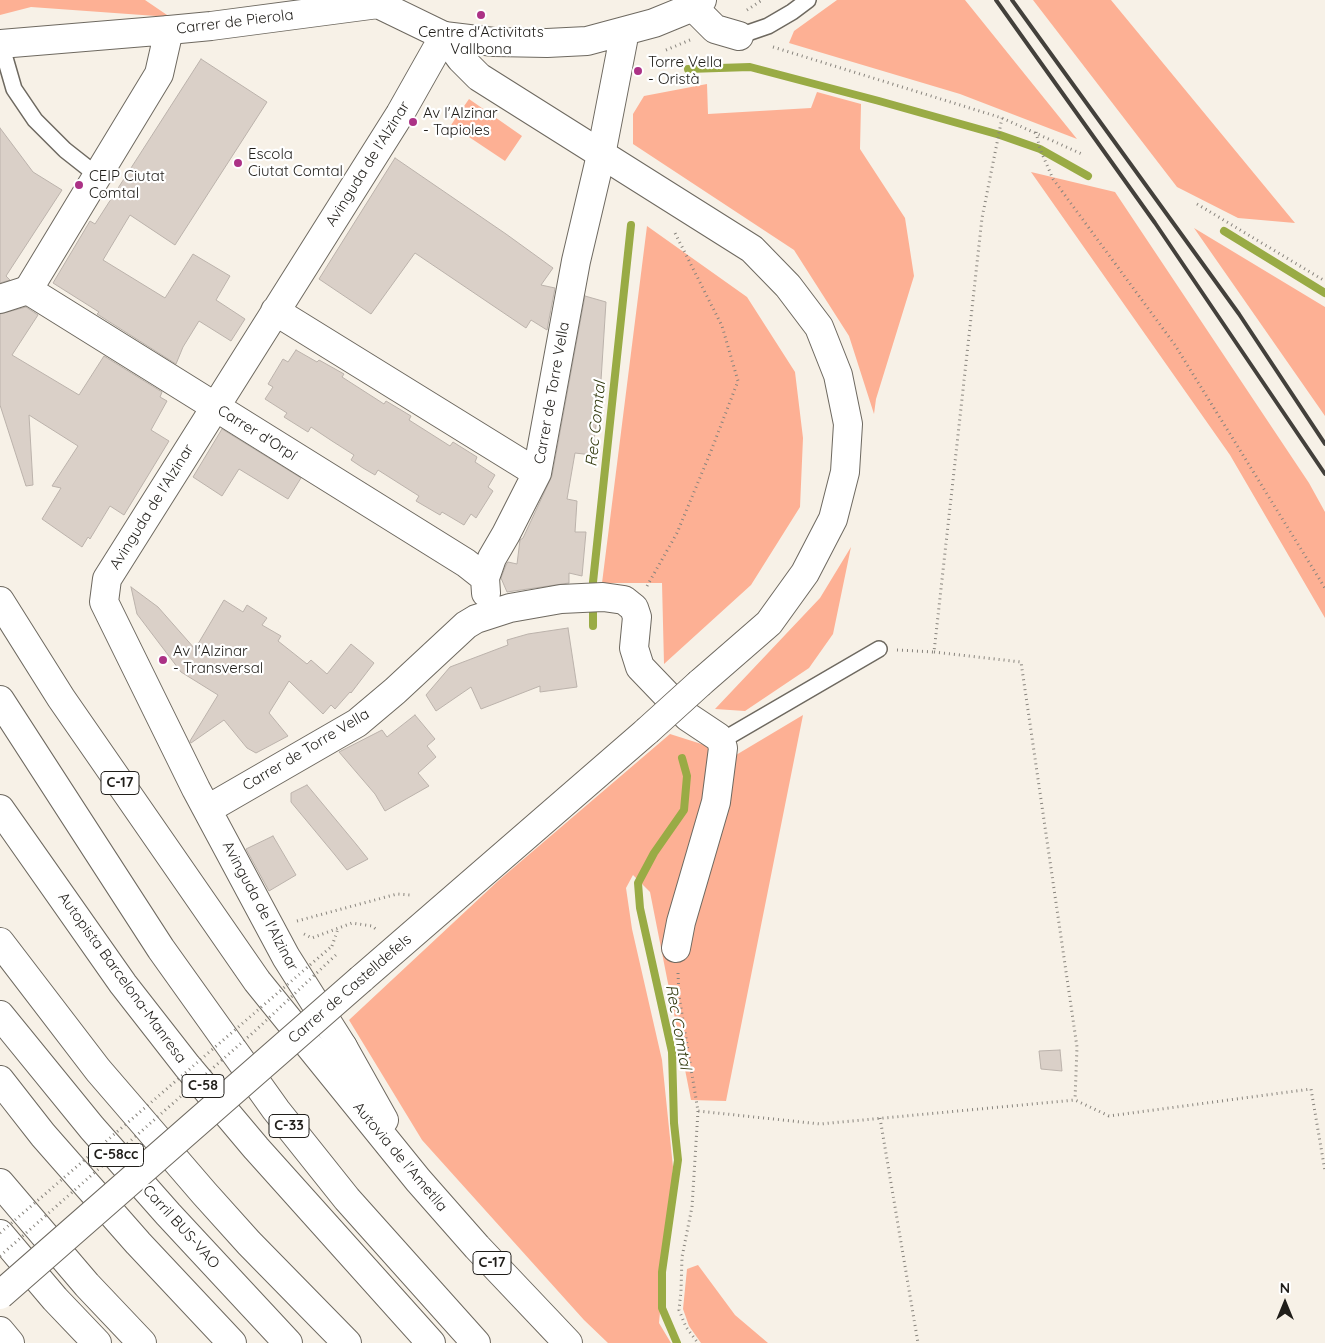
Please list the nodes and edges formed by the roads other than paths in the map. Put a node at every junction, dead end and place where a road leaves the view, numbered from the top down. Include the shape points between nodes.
1 (808, 0) edge
2 (375, 2) edge
3 (697, 2) edge
4 (169, 30) junction
5 (625, 31) junction
6 (444, 36) junction
7 (739, 36) joint
8 (1, 44) edge
9 (602, 155) junction
10 (98, 176) junction
11 (28, 290) junction
12 (0, 299) edge
13 (275, 311) junction
14 (215, 407) junction
15 (537, 473) junction
16 (485, 578) junction
17 (0, 601) edge
18 (489, 614) junction
19 (879, 649) road end
20 (700, 683) joint
21 (0, 700) edge
22 (721, 741) junction
23 (208, 808) junction
24 (0, 809) edge
25 (0, 942) edge
26 (676, 948) road end
27 (0, 1015) edge
28 (0, 1080) edge
29 (418, 1180) junction
30 (0, 1184) edge
31 (0, 1233) edge
32 (0, 1296) edge
33 (0, 1331) edge
34 (10, 1343) edge
35 (97, 1343) edge
36 (142, 1343) edge
37 (232, 1343) edge
38 (288, 1343) edge
39 (347, 1343) edge
40 (431, 1343) edge
41 (476, 1343) edge
42 (568, 1343) edge

1 - 7 lane via 768,26
2 - 4 main road, Carrer de Pierola
2 - 6 main road, Carrer de Pierola
3 - 5 main road via 654,23
3 - 7 main road via 715,29
4 - 8 main road, Carrer de Pierola
4 - 10 main road via 159,74
5 - 6 main road via 587,41 547,43 494,42
5 - 9 main road, Carrer de Torre Vella
6 - 9 main road, Carrer de Pierola via 479,76
6 - 13 main road, Avinguda de l'Alzinar via 400,114
8 - 10 lane via 14,89 35,120 64,150
9 - 15 main road, Carrer de Torre Vella via 576,261
9 - 20 main road, Carrer de Pierola via 752,249 788,286 819,327 838,375 848,424 845,472 833,519 805,573 769,623
10 - 11 main road
11 - 12 main road
11 - 14 main road, Carrer d'Orpí
13 - 14 main road, Avinguda de l'Alzinar
13 - 15 main road
14 - 16 main road, Carrer d'Orpí via 466,563
14 - 23 main road, Avinguda de l'Alzinar via 108,579 104,602
15 - 16 main road, Carrer de Torre Vella via 492,558
16 - 18 main road, Carrer de Torre Vella
17 - 29 main road, Autovia de l'Ametlla / C-17 via 61,698 257,981
18 - 22 main road via 538,602 592,598 624,600 634,608 637,616 634,648 640,667 688,717
18 - 23 main road, Carrer de Torre Vella via 466,625 357,723
19 - 22 lane
20 - 32 main road, Carrer de Castelldefels, bridge
21 - 41 main road, C-33 via 198,1003 276,1110 347,1199
22 - 26 main road via 716,802
23 - 29 main road, Avinguda de l'Alzinar via 286,957 343,1047
24 - 40 main road, Autopista Barcelona-Manresa / C-58 via 123,984 186,1066
25 - 39 main road via 98,1070 185,1171 249,1243
27 - 38 main road, Carril BUS-VAO / C-58cc via 123,1164
28 - 37 main road via 43,1135 138,1243
29 - 42 main road, Autovia de l'Ametlla / C-17
30 - 36 main road
31 - 35 main road
33 - 34 main road

